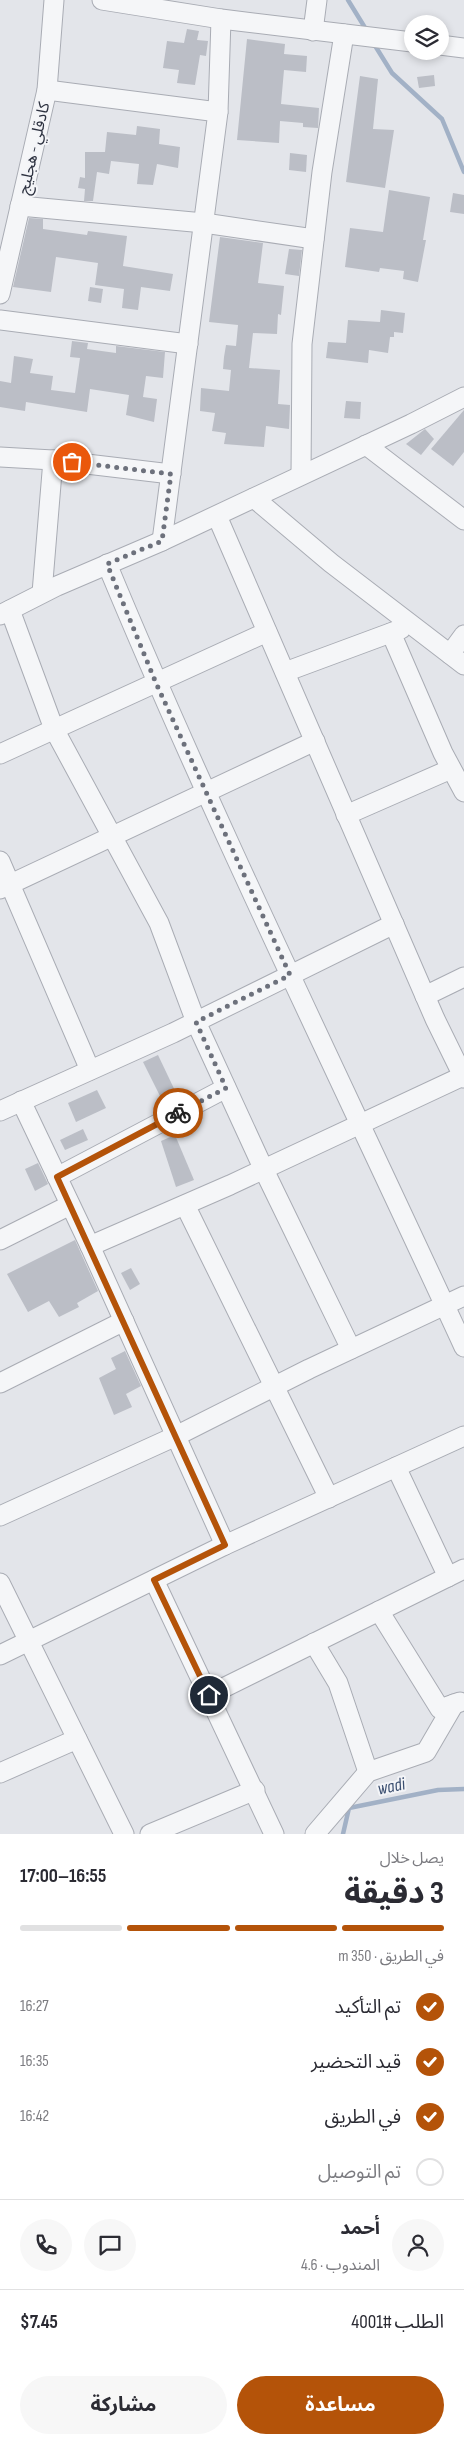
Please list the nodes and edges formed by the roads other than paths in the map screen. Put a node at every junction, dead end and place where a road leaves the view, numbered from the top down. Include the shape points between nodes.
1 (54, 0) edge
2 (102, 0) edge
3 (317, 0) edge
4 (221, 19) junction
5 (313, 31) junction
6 (344, 34) junction
7 (404, 41) edge
8 (449, 46) edge
9 (464, 48) edge
10 (47, 90) junction
11 (218, 112) junction
12 (20, 206) junction
13 (204, 223) junction
14 (314, 239) junction
15 (0, 294) edge
16 (0, 320) edge
17 (188, 344) junction
18 (464, 397) edge
19 (366, 446) junction
20 (0, 458) edge
21 (53, 460) junction
22 (171, 474) junction
23 (302, 475) junction
24 (254, 498) junction
25 (217, 516) junction
26 (464, 520) edge
27 (162, 541) junction
28 (107, 564) junction
29 (42, 593) junction
30 (5, 612) edge
31 (412, 625) junction
32 (267, 632) junction
33 (391, 633) junction
34 (464, 635) edge
35 (457, 659) edge
36 (285, 672) junction
37 (156, 683) junction
38 (54, 729) junction
39 (315, 742) junction
40 (0, 754) edge
41 (452, 769) junction
42 (464, 792) edge
43 (206, 793) junction
44 (346, 815) junction
45 (111, 837) junction
46 (0, 861) edge
47 (5, 887) edge
48 (394, 924) junction
49 (290, 975) junction
50 (464, 977) edge
51 (425, 996) junction
52 (196, 1022) junction
53 (90, 1070) junction
54 (463, 1077) edge
55 (226, 1088) junction
56 (21, 1101) junction
57 (0, 1111) edge
58 (361, 1125) junction
59 (264, 1170) junction
60 (57, 1177) junction
61 (70, 1205) junction
62 (185, 1205) junction
63 (0, 1240) edge
64 (90, 1246) junction
65 (464, 1296) edge
66 (445, 1305) junction
67 (124, 1321) junction
68 (464, 1347) edge
69 (351, 1349) junction
70 (0, 1383) edge
71 (274, 1387) junction
72 (176, 1436) junction
73 (464, 1436) edge
74 (396, 1467) junction
75 (329, 1498) junction
76 (0, 1516) edge
77 (225, 1545) junction
78 (456, 1573) edge
79 (154, 1580) junction
80 (0, 1583) edge
81 (379, 1611) junction
82 (29, 1641) junction
83 (314, 1643) junction
84 (0, 1655) edge
85 (209, 1695) junction
86 (459, 1702) edge
87 (77, 1739) junction
88 (368, 1772) junction
89 (0, 1773) edge
90 (254, 1790) junction
91 (124, 1834) edge
92 (150, 1834) edge
93 (274, 1834) edge
94 (315, 1834) edge

1 - 10 street, كادقلي - هجليج
2 - 4 street
3 - 5 street
4 - 5 street
4 - 11 street
5 - 6 street
6 - 7 street
6 - 14 street
8 - 9 street
10 - 11 street
10 - 12 street, كادقلي - هجليج
11 - 13 street
12 - 13 street
12 - 15 street, كادقلي - هجليج
13 - 14 street
13 - 17 street
14 - 23 street via 302,344
16 - 17 street
17 - 22 street
18 - 19 street
19 - 23 street
19 - 26 street
20 - 21 street
21 - 22 street
21 - 29 street
22 - 27 street
23 - 24 street
24 - 25 street
24 - 31 street via 330,563
25 - 27 street
25 - 32 street
27 - 28 street
28 - 29 street
28 - 37 street
29 - 30 street
30 - 38 street
31 - 33 street
31 - 35 street
32 - 36 street
32 - 37 street
33 - 36 street
33 - 41 street
34 - 35 street
36 - 39 street
37 - 38 street
37 - 43 street
38 - 40 street
38 - 45 street
39 - 43 street
39 - 44 street
41 - 42 street
41 - 44 street
43 - 45 street
43 - 49 street
44 - 48 street
45 - 47 street
45 - 52 street via 159,923
46 - 47 street
47 - 53 street
48 - 49 street
48 - 51 street
49 - 52 street
49 - 58 street
50 - 51 street
51 - 54 street
52 - 53 street
52 - 55 street
53 - 56 street
54 - 58 street
55 - 59 street
55 - 60 street
56 - 57 street
56 - 60 street
58 - 59 street
58 - 66 street
59 - 62 street
59 - 69 street
60 - 61 street
61 - 63 street
61 - 64 street
62 - 64 street
62 - 71 street
64 - 67 street
65 - 66 street
66 - 68 street
66 - 69 street
67 - 70 street
67 - 72 street
69 - 71 street
71 - 72 street
71 - 75 street
72 - 76 street
72 - 77 street
73 - 74 street
74 - 75 street
74 - 78 street
75 - 77 street
77 - 79 street
78 - 81 street
79 - 82 street
79 - 85 street
80 - 82 street
81 - 83 street
81 - 86 street via 440,1709
82 - 84 street
82 - 87 street
83 - 85 street
83 - 88 street via 338,1682
85 - 90 street
86 - 88 street via 426,1752
87 - 89 street
87 - 91 street
88 - 94 street
90 - 92 street
90 - 93 street

